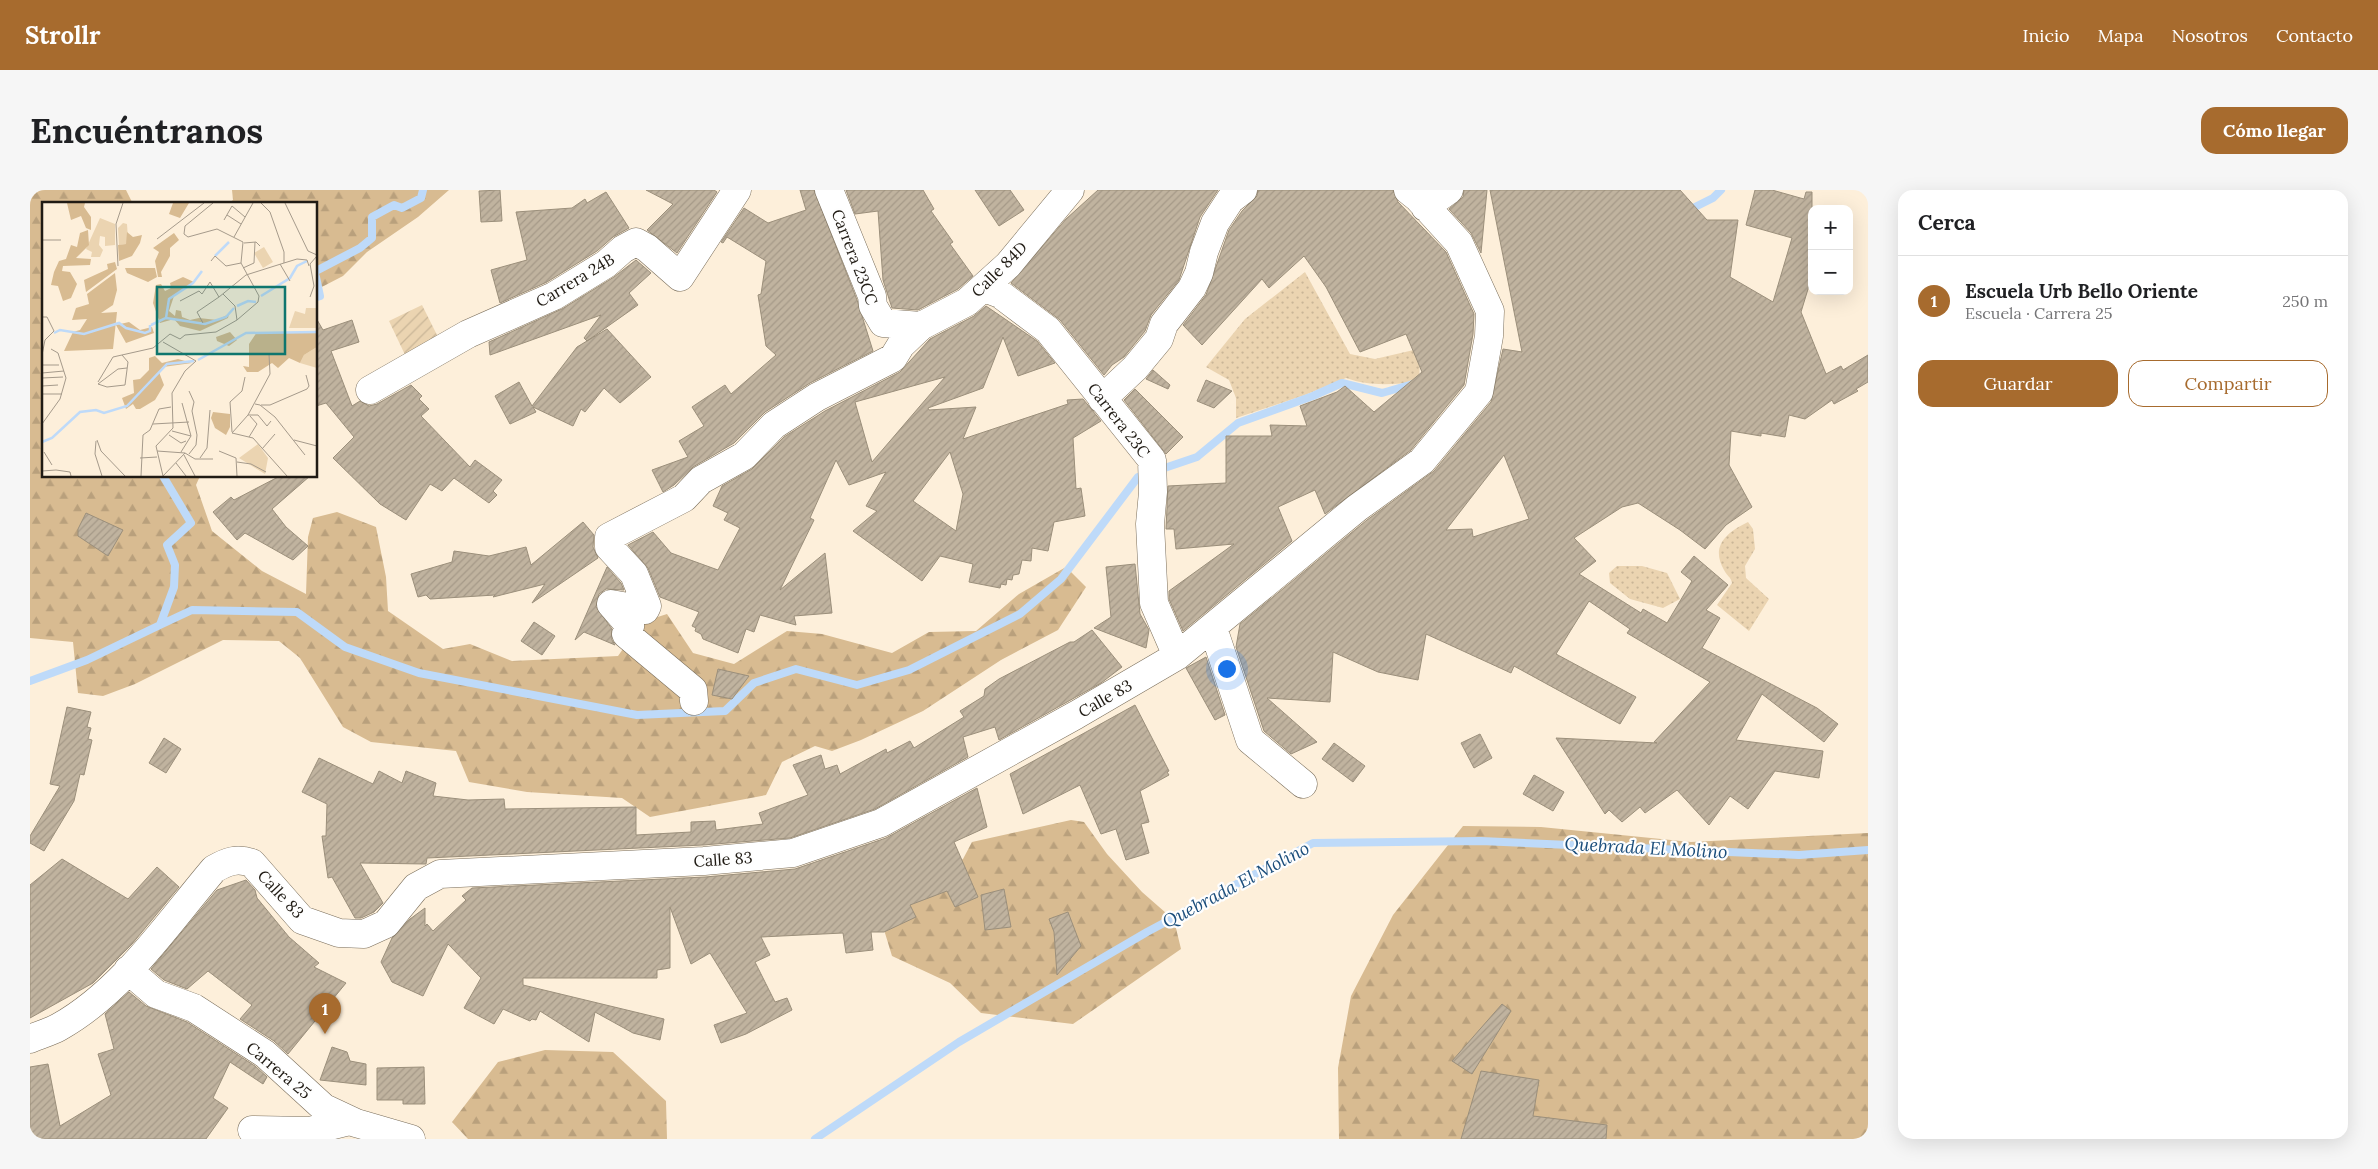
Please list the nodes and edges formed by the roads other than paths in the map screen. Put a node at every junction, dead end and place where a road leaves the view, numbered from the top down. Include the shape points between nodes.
1 (737, 190) edge
2 (829, 190) edge
3 (1053, 190) edge
4 (1070, 190) edge
5 (1243, 190) edge
6 (1450, 190) edge
7 (1417, 198) edge
8 (983, 278) junction
9 (921, 326) junction
10 (370, 390) dead end
11 (1102, 399) junction
12 (1212, 628) junction
13 (1177, 656) junction
14 (694, 701) dead end
15 (1303, 784) dead end
16 (128, 970) junction
17 (30, 1039) edge
18 (350, 1120) junction
19 (252, 1130) dead end
20 (411, 1139) edge

1 - 10 street, Carrera 24B via 680,277 636,242 554,296 468,334
2 - 9 street, Carrera 23CC via 882,323
3 - 8 street
4 - 8 street, Calle 84D via 1008,265
5 - 11 street via 1230,200 1215,223 1200,273 1164,324 1158,339 1136,368
6 - 7 street
7 - 12 street, Calle 83 via 1458,243 1490,311 1490,336 1479,392 1422,461 1357,508
8 - 9 street, Calle 84D via 966,302
8 - 11 street, Carrera 23C via 1048,330
9 - 14 street, Calle 84D via 892,358 817,397 774,425 744,456 701,480 684,498 609,537 609,548 634,574 647,606 645,610 611,604 630,626 626,634 693,690
11 - 13 street, Carrera 23C via 1152,460 1150,524 1154,603
12 - 13 street, Calle 83
12 - 15 street via 1250,740
13 - 16 street, Calle 83 via 881,823 793,853 704,861 440,874 416,887 386,924 364,934 339,932 302,920 252,863 240,859 225,862 214,869
16 - 17 street, Calle 83 via 94,1002 58,1027
16 - 18 street, Carrera 25 via 156,994 194,1008 265,1054 324,1108
18 - 19 street via 309,1130
18 - 20 street, Carrera 25

